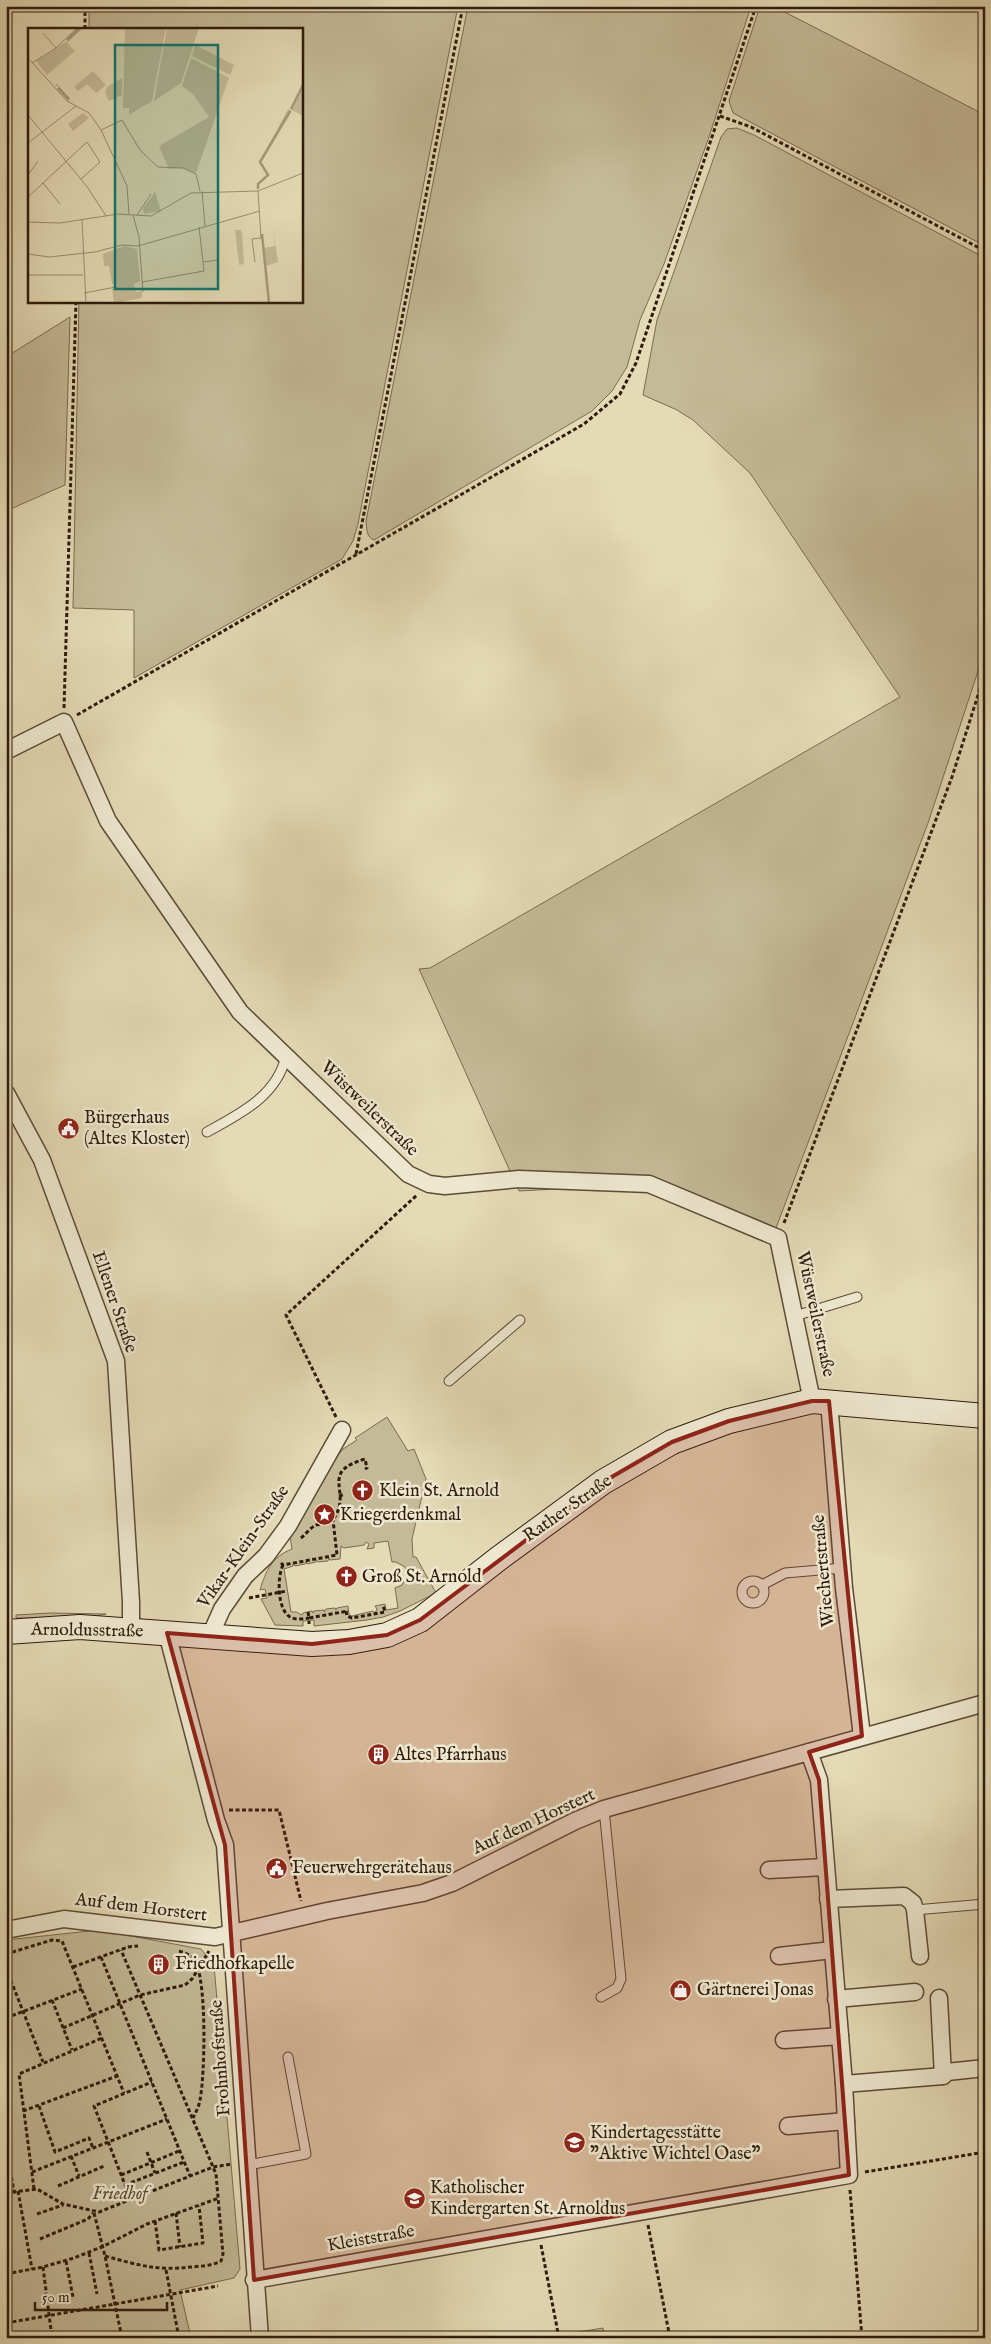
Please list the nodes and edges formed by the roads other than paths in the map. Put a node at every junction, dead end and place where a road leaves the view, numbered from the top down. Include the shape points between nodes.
1 (6, 750) edge
2 (286, 1056) junction
3 (6, 1093) edge
4 (207, 1132) dead end
5 (857, 1298) dead end
6 (795, 1316) junction
7 (520, 1320) dead end
8 (449, 1381) dead end
9 (821, 1401) junction
10 (985, 1416) edge
11 (342, 1430) road end
12 (842, 1568) junction
13 (762, 1585) dead end
14 (131, 1629) junction
15 (6, 1632) edge
16 (167, 1633) junction
17 (210, 1636) junction
18 (985, 1703) edge
19 (862, 1736) junction
20 (809, 1752) junction
21 (604, 1810) junction
22 (825, 1867) junction
23 (769, 1870) dead end
24 (828, 1899) junction
25 (985, 1904) edge
26 (915, 1910) junction
27 (6, 1930) edge
28 (231, 1932) junction
29 (832, 1950) junction
30 (779, 1956) dead end
31 (920, 1956) dead end
32 (915, 1992) dead end
33 (600, 1997) dead end
34 (836, 1998) junction
35 (939, 1998) dead end
36 (840, 2036) junction
37 (784, 2040) dead end
38 (288, 2057) dead end
39 (985, 2068) edge
40 (943, 2076) junction
41 (844, 2084) junction
42 (846, 2121) junction
43 (788, 2126) dead end
44 (248, 2163) junction
45 (254, 2280) junction
46 (260, 2338) edge

1 - 2 street, Wüstweilerstraße via 64,722 108,821 240,1012
2 - 4 lane via 274,1084 255,1104
2 - 6 street, Wüstweilerstraße via 408,1174 429,1184 445,1186 518,1180 649,1184 778,1238
3 - 14 street, Ellener Straße via 42,1160 116,1361
5 - 6 lane
6 - 9 street, Wüstweilerstraße
7 - 8 lane
9 - 10 main road, Rather Straße
9 - 12 street, Wiechertstraße
9 - 17 main road, Rather Straße via 729,1421 672,1442 596,1488 420,1620 387,1635 312,1644
11 - 17 street, Vikar-Klein-Straße via 288,1526 245,1576 222,1609
12 - 13 lane via 785,1574
12 - 19 street, Wiechertstraße
14 - 15 main road, Arnoldusstraße via 80,1627
14 - 16 main road, Arnoldusstraße
16 - 17 main road, Rather Straße
16 - 28 street, Frohnhofstraße via 225,1845
18 - 19 street, Auf dem Horstert
19 - 20 street, Auf dem Horstert
20 - 21 street, Auf dem Horstert
20 - 22 street via 819,1780
21 - 28 street, Auf dem Horstert via 575,1821 452,1883 423,1893
21 - 33 lane via 621,1979 617,1988
22 - 23 street
22 - 24 street
24 - 26 street via 896,1895 909,1899
24 - 29 street
25 - 26 lane
26 - 31 street
27 - 28 street, Auf dem Horstert via 64,1919 215,1937
28 - 44 street, Frohnhofstraße
29 - 30 street
29 - 34 street
32 - 34 street
34 - 36 street
35 - 40 street
36 - 37 street
36 - 41 street
38 - 44 lane via 306,2154
39 - 40 street via 947,2072
40 - 41 street
41 - 42 street
42 - 43 street
42 - 45 street, Kleiststraße via 849,2175
44 - 45 street, Frohnhofstraße
45 - 46 street, Frohnhofstraße

